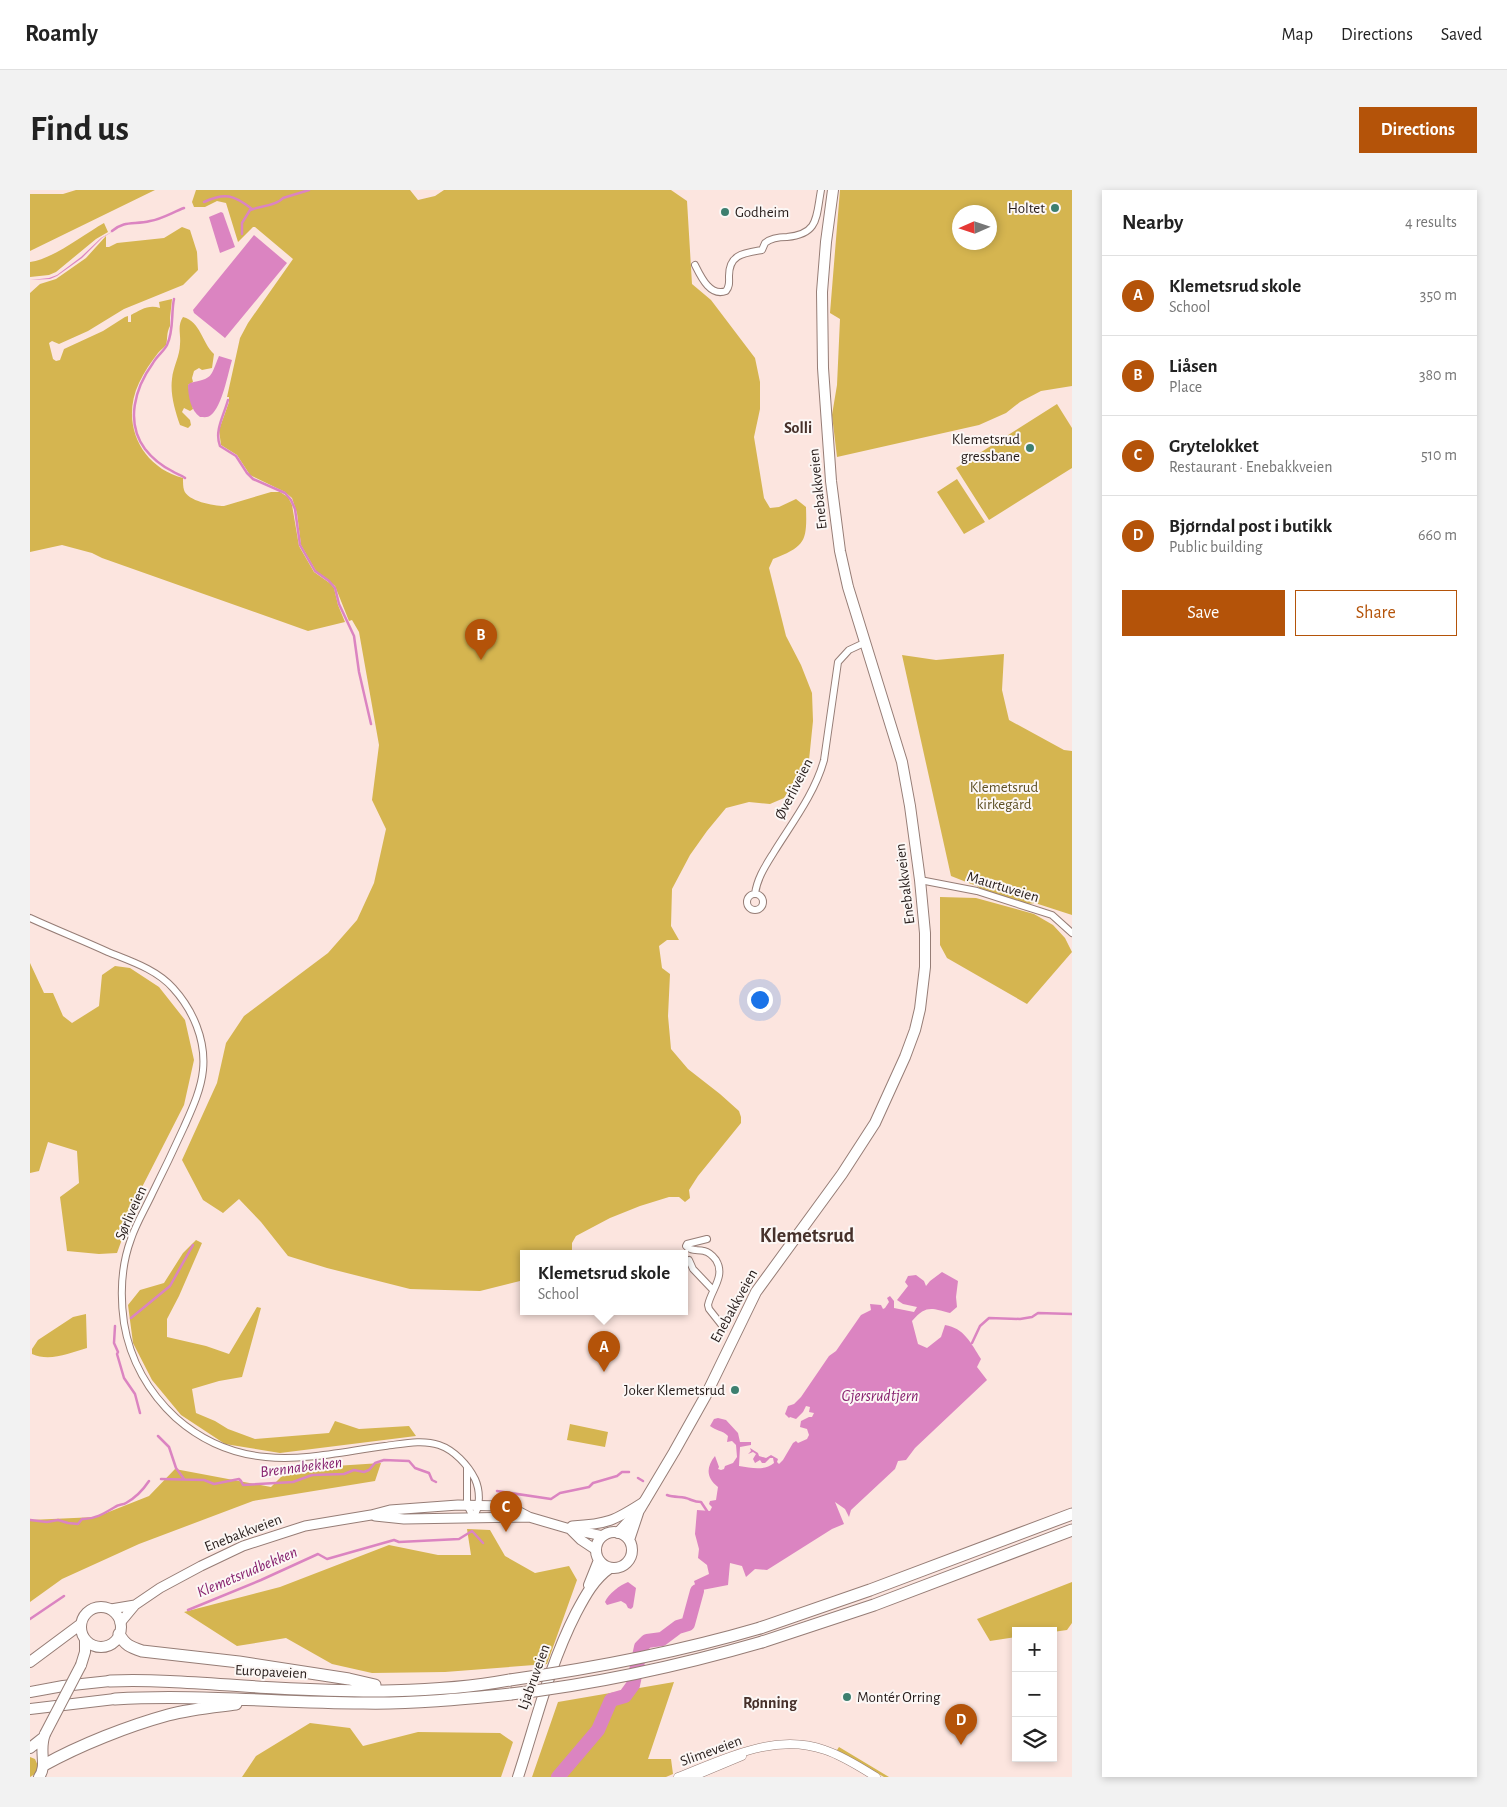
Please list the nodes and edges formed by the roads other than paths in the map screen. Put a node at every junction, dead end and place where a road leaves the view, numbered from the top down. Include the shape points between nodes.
1 (821, 190) edge
2 (834, 190) edge
3 (695, 264) dead end
4 (864, 643) junction
5 (920, 880) junction
6 (754, 894) dead end
7 (30, 918) edge
8 (1072, 933) edge
9 (706, 1238) dead end
10 (689, 1260) dead end
11 (713, 1290) junction
12 (724, 1328) dead end
13 (467, 1468) junction
14 (468, 1505) junction
15 (478, 1505) junction
16 (642, 1505) junction
17 (1072, 1514) edge
18 (371, 1516) junction
19 (473, 1517) junction
20 (529, 1517) junction
21 (567, 1528) junction
22 (1072, 1530) edge
23 (618, 1533) junction
24 (603, 1536) junction
25 (629, 1540) junction
26 (598, 1555) junction
27 (610, 1568) junction
28 (588, 1591) junction
29 (135, 1605) junction
30 (111, 1609) junction
31 (81, 1624) junction
32 (120, 1628) junction
33 (85, 1639) junction
34 (101, 1647) junction
35 (30, 1662) edge
36 (81, 1664) junction
37 (110, 1681) joint
38 (396, 1690) junction
39 (30, 1692) edge
40 (115, 1699) joint
41 (268, 1700) junction
42 (30, 1709) edge
43 (44, 1736) junction
44 (30, 1750) edge
45 (753, 1750) junction
46 (42, 1762) junction
47 (39, 1777) edge
48 (518, 1777) edge
49 (678, 1777) edge
50 (692, 1777) edge
51 (876, 1777) edge

1 - 3 street via 810,230 800,236 773,238 764,243 762,250 735,258 730,264 730,284 726,291 715,292
2 - 4 main road, Enebakkveien via 822,291 825,409 840,551
4 - 5 main road, Enebakkveien via 902,762
4 - 6 street, Øverliveien via 848,650 838,662 820,773 762,872
5 - 8 street, Maurtuveien via 983,893 1052,915
5 - 16 main road, Enebakkveien via 926,933 923,988 915,1030 896,1080 875,1123 842,1174 756,1292 706,1395
7 - 13 street, Sørliveien via 132,961 163,979 185,1005 200,1036 203,1070 199,1092 132,1237 121,1290 125,1330 134,1360 161,1402 194,1432 238,1453 291,1458 420,1442 440,1445 451,1451
9 - 11 street via 686,1246 690,1250 705,1251 717,1262 720,1275
10 - 11 street
11 - 12 street via 708,1306
13 - 14 street
13 - 15 street, Sørliveien via 475,1478
14 - 15 main road, Enebakkveien
14 - 18 main road, Enebakkveien via 404,1508
14 - 19 street
15 - 19 street, Sørliveien
15 - 20 main road, Enebakkveien via 512,1508
16 - 21 main road via 608,1522
16 - 23 main road, Enebakkveien
16 - 25 main road, Enebakkveien
17 - 38 highway, Europaveien, bridge via 760,1628 601,1666 466,1686
18 - 19 main road, Enebakkveien via 404,1519
18 - 29 main road, Enebakkveien via 305,1526 229,1551 182,1575
19 - 20 main road, Enebakkveien
20 - 21 main road, Enebakkveien
21 - 24 main road, Enebakkveien
21 - 26 main road, Enebakkveien
22 - 41 highway, Europaveien, bridge via 762,1642 630,1675 548,1690 460,1699 364,1704
23 - 24 main road, Enebakkveien
23 - 25 main road
24 - 26 main road via 598,1542
25 - 27 main road, Enebakkveien via 631,1557 624,1565
26 - 27 main road, Enebakkveien
26 - 28 main road, Ljabruveien
27 - 28 main road, Ljabruveien
28 - 48 main road, Ljabruveien via 565,1636 542,1694
29 - 30 main road, Enebakkveien
29 - 32 main road, Enebakkveien
30 - 31 main road via 92,1608 84,1615
30 - 32 main road
31 - 33 main road
31 - 35 main road
32 - 34 main road via 113,1642
32 - 38 highway via 124,1642 142,1651 349,1679
33 - 34 main road
33 - 36 main road
34 - 36 main road
36 - 43 main road, bridge
37 - 38 highway, Europaveien via 181,1681 312,1690
37 - 39 main road, Europaveien
40 - 41 highway, Europaveien
40 - 42 main road, Europaveien
41 - 46 highway via 169,1714
43 - 44 main road
43 - 46 main road
44 - 46 main road
45 - 49 street, Slimeveien
45 - 50 street, Slimeveien
45 - 51 street, Slimeveien via 780,1744 814,1746 836,1754
46 - 47 main road

